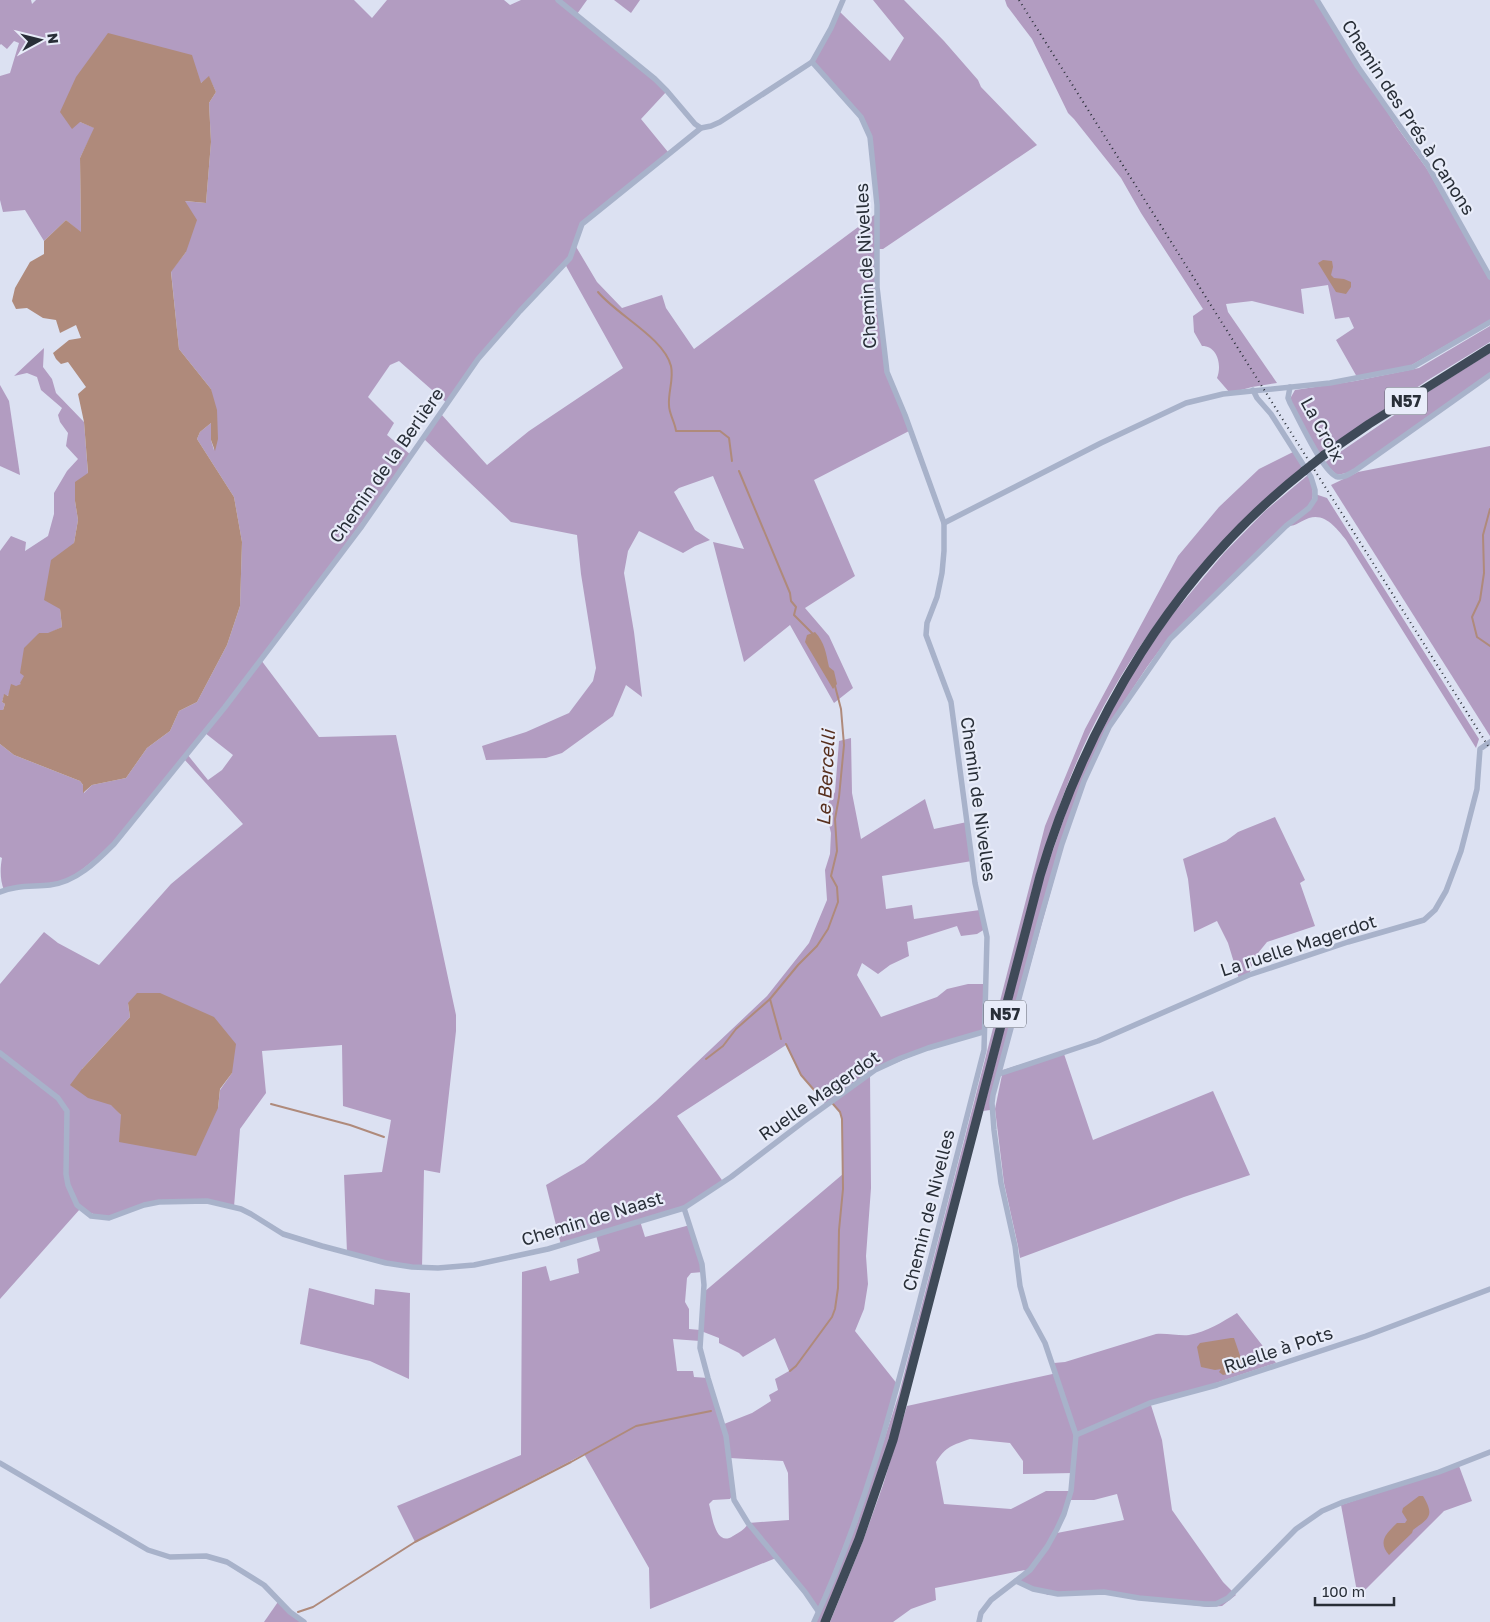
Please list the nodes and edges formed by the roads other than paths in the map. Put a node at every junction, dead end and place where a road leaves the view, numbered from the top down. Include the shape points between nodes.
1 (558, 0) edge
2 (843, 0) edge
3 (1317, 0) edge
4 (812, 62) junction
5 (701, 128) junction
6 (1490, 277) edge
7 (1490, 322) edge
8 (1490, 348) edge
9 (1490, 375) edge
10 (1290, 387) junction
11 (1253, 390) junction
12 (944, 523) junction
13 (1490, 742) edge
14 (0, 892) edge
15 (983, 1032) junction
16 (0, 1053) edge
17 (999, 1074) junction
18 (684, 1208) junction
19 (1490, 1289) edge
20 (1076, 1436) junction
21 (1490, 1452) edge
22 (0, 1463) edge
23 (1016, 1581) junction
24 (818, 1611) junction
25 (304, 1622) edge
26 (814, 1622) edge
27 (825, 1622) edge
28 (979, 1622) edge

1 - 5 street via 668,91 694,124
2 - 4 street
3 - 6 street, Chemin des Prés à Canons via 1358,67 1428,166
4 - 5 street, Chemin de la Berlière via 720,122
4 - 12 street, Chemin de Nivelles via 861,117 870,137 876,197 877,287 887,372
5 - 14 street, Chemin de la Berlière via 582,224 570,258 478,359 362,526 225,707 114,844 69,880
7 - 10 street via 1413,367
8 - 27 highway, N57, bridge via 1369,424 1285,486 1221,550 1183,594 1162,621 1112,701 1066,796 1040,876 893,1440 859,1539
9 - 10 street, La Croix via 1340,478 1327,470 1309,440 1288,398
10 - 11 street
11 - 12 street via 1199,399 1176,407
11 - 17 street via 1311,476 1314,499 1309,508 1286,526 1170,639 1109,727 1084,781 1062,844
12 - 15 street, Chemin de Nivelles via 942,573 926,635 950,702 975,883 987,937
13 - 17 street, La ruelle Magerdot via 1480,749 1477,789 1454,870 1435,910 1424,920 1249,975 1098,1041
15 - 18 street, Ruelle Magerdot via 928,1048 870,1074
15 - 24 street, Chemin de Nivelles via 984,1050 898,1386 869,1482
16 - 18 street, Chemin de Naast via 58,1098 67,1111 68,1185 77,1205 91,1216 109,1218 151,1203 214,1202 259,1218 288,1236 364,1258 438,1268 474,1265 548,1249
17 - 20 street via 992,1103 994,1130 1020,1286 1026,1308 1045,1343
18 - 24 street, Chemin de Naast via 702,1264 700,1348 726,1436 734,1500 748,1523
19 - 20 street, Ruelle à Pots via 1366,1336 1217,1385 1150,1403
20 - 23 street via 1071,1491 1064,1514 1039,1559
21 - 23 street via 1322,1511 1296,1529 1222,1602 1177,1602 1104,1592 1058,1594 1033,1589
22 - 25 street via 148,1550 170,1557 206,1556 226,1562 264,1585
23 - 28 street via 991,1600
24 - 26 street, Chemin de Nivelles

